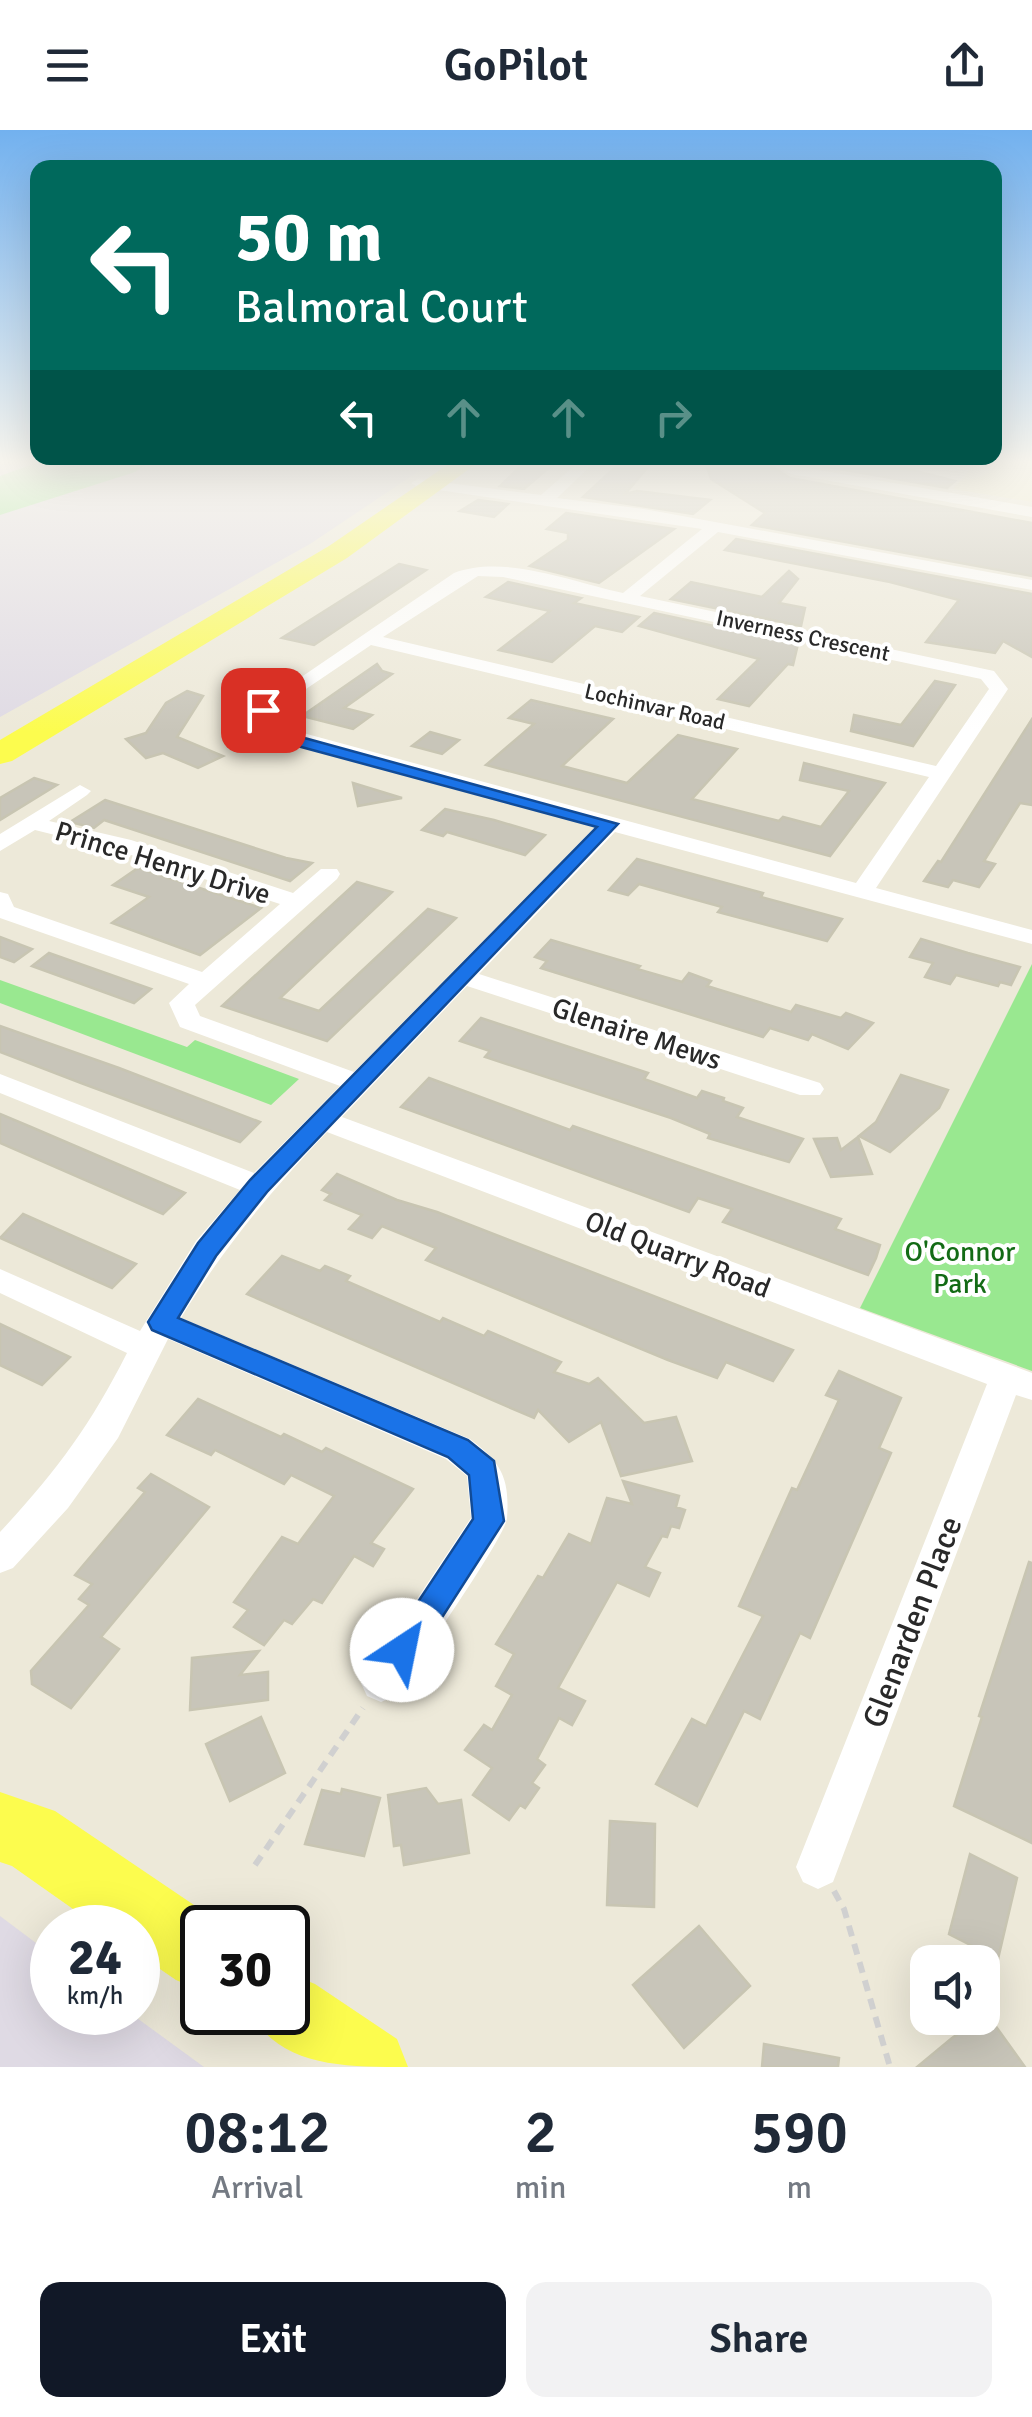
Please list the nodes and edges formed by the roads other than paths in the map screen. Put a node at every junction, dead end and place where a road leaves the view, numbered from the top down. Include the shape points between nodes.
1 (316, 551) edge
2 (339, 551) edge
3 (685, 551) edge
4 (848, 551) edge
5 (1032, 585) edge
6 (628, 598) junction
7 (368, 639) junction
8 (0, 736) edge
9 (0, 754) edge
10 (942, 774) junction
11 (80, 791) dead end
12 (30, 822) junction
13 (609, 824) junction
14 (0, 844) edge
15 (329, 874) dead end
16 (862, 890) junction
17 (0, 899) edge
18 (296, 902) junction
19 (1032, 936) edge
20 (463, 976) junction
21 (204, 981) junction
22 (0, 1083) edge
23 (360, 1084) junction
24 (810, 1089) dead end
25 (324, 1121) junction
26 (259, 1186) junction
27 (0, 1280) edge
28 (154, 1335) junction
29 (1019, 1382) edge
30 (0, 1557) edge
31 (381, 1683) road end
32 (10, 1819) edge
33 (818, 1866) road end
34 (180, 1939) edge
35 (310, 2027) edge
36 (369, 2067) edge

1 - 8 main road
2 - 9 main road
3 - 6 street
4 - 5 street
6 - 7 street, Inverness Crescent via 476,571
6 - 10 street, Inverness Crescent via 987,675 999,690
7 - 10 street, Lochinvar Road
7 - 13 street, Inverness Crescent via 263,710 260,728
10 - 16 street, Inverness Crescent
11 - 12 street
12 - 14 street
12 - 18 street, Prince Henry Drive via 122,844
13 - 16 street, Inverness Crescent
13 - 20 street
15 - 18 street
16 - 19 street, Inverness Crescent
17 - 21 street via 4,911
18 - 21 street
20 - 23 street
20 - 24 street, Glenaire Mews
21 - 23 street via 182,1002 189,1021
22 - 26 street
23 - 25 street
25 - 26 street
25 - 29 street, Old Quarry Road
26 - 28 street via 207,1249
27 - 28 street
28 - 30 street via 106,1428
28 - 31 street via 458,1449 484,1469 488,1521
29 - 33 street, Glenarden Place
32 - 34 main road
35 - 36 main road

